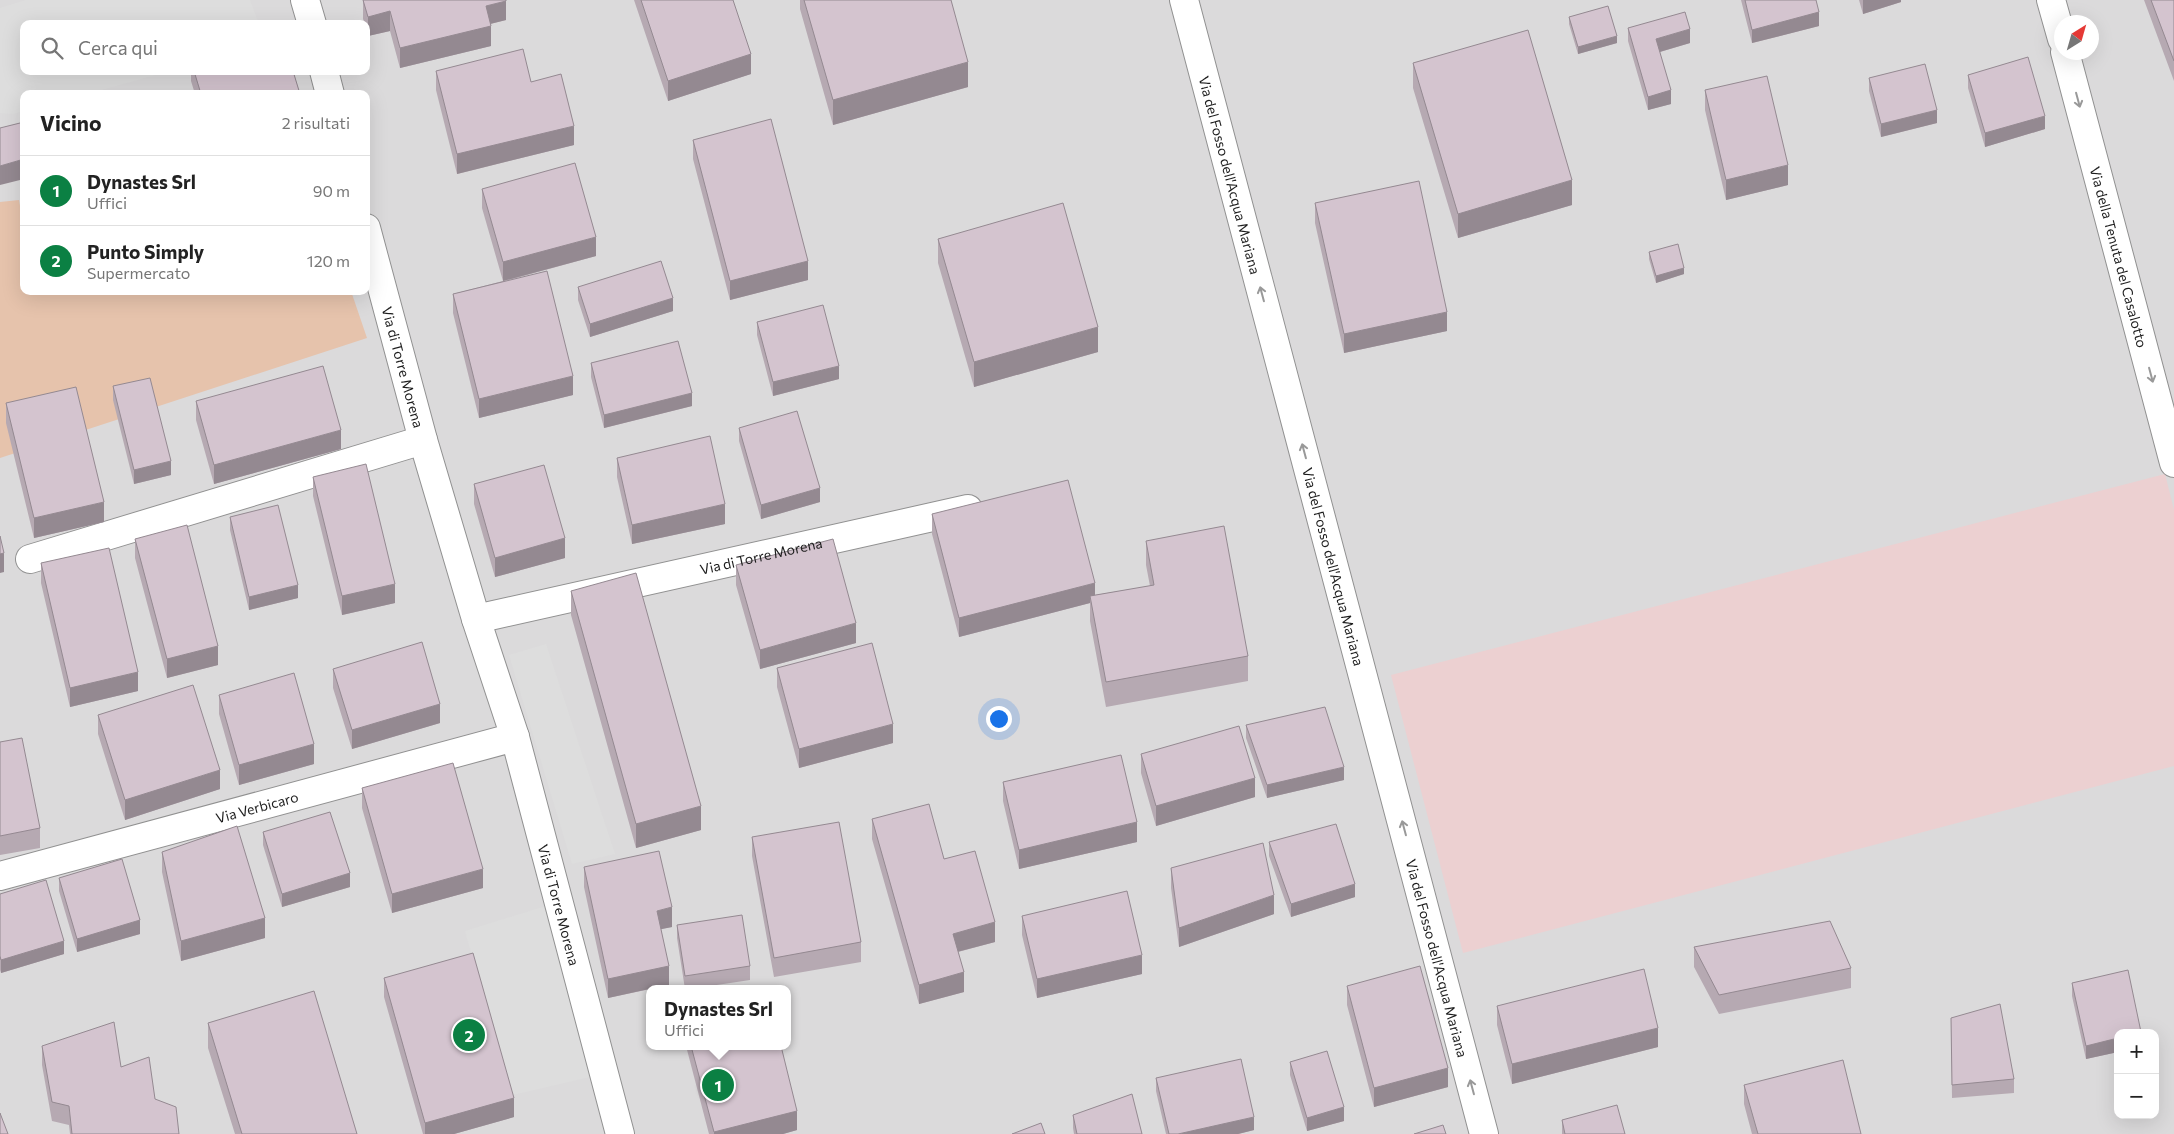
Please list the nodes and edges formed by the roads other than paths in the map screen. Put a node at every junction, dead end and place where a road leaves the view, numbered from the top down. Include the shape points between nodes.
1 (305, 0) edge
2 (1184, 0) edge
3 (2051, 0) edge
4 (2055, 15) edge
5 (311, 20) edge
6 (2067, 60) edge
7 (325, 75) edge
8 (329, 90) edge
9 (370, 243) edge
10 (423, 440) junction
11 (2174, 463) edge
12 (989, 505) edge
13 (30, 558) dead end
14 (476, 619) junction
15 (514, 738) junction
16 (0, 876) edge
17 (620, 1134) edge
18 (1484, 1134) edge

1 - 5 street
18 -> 2 street, Via del Fosso dell'Acqua Mariana
3 - 4 street
6 -> 11 street, Via della Tenuta del Casalotto
7 - 8 street
9 - 10 street, Via di Torre Morena
10 - 13 street
10 - 14 street, Via di Torre Morena
12 - 14 street, Via di Torre Morena
14 - 15 street, Via di Torre Morena
15 - 16 street, Via Verbicaro
15 - 17 street, Via di Torre Morena

